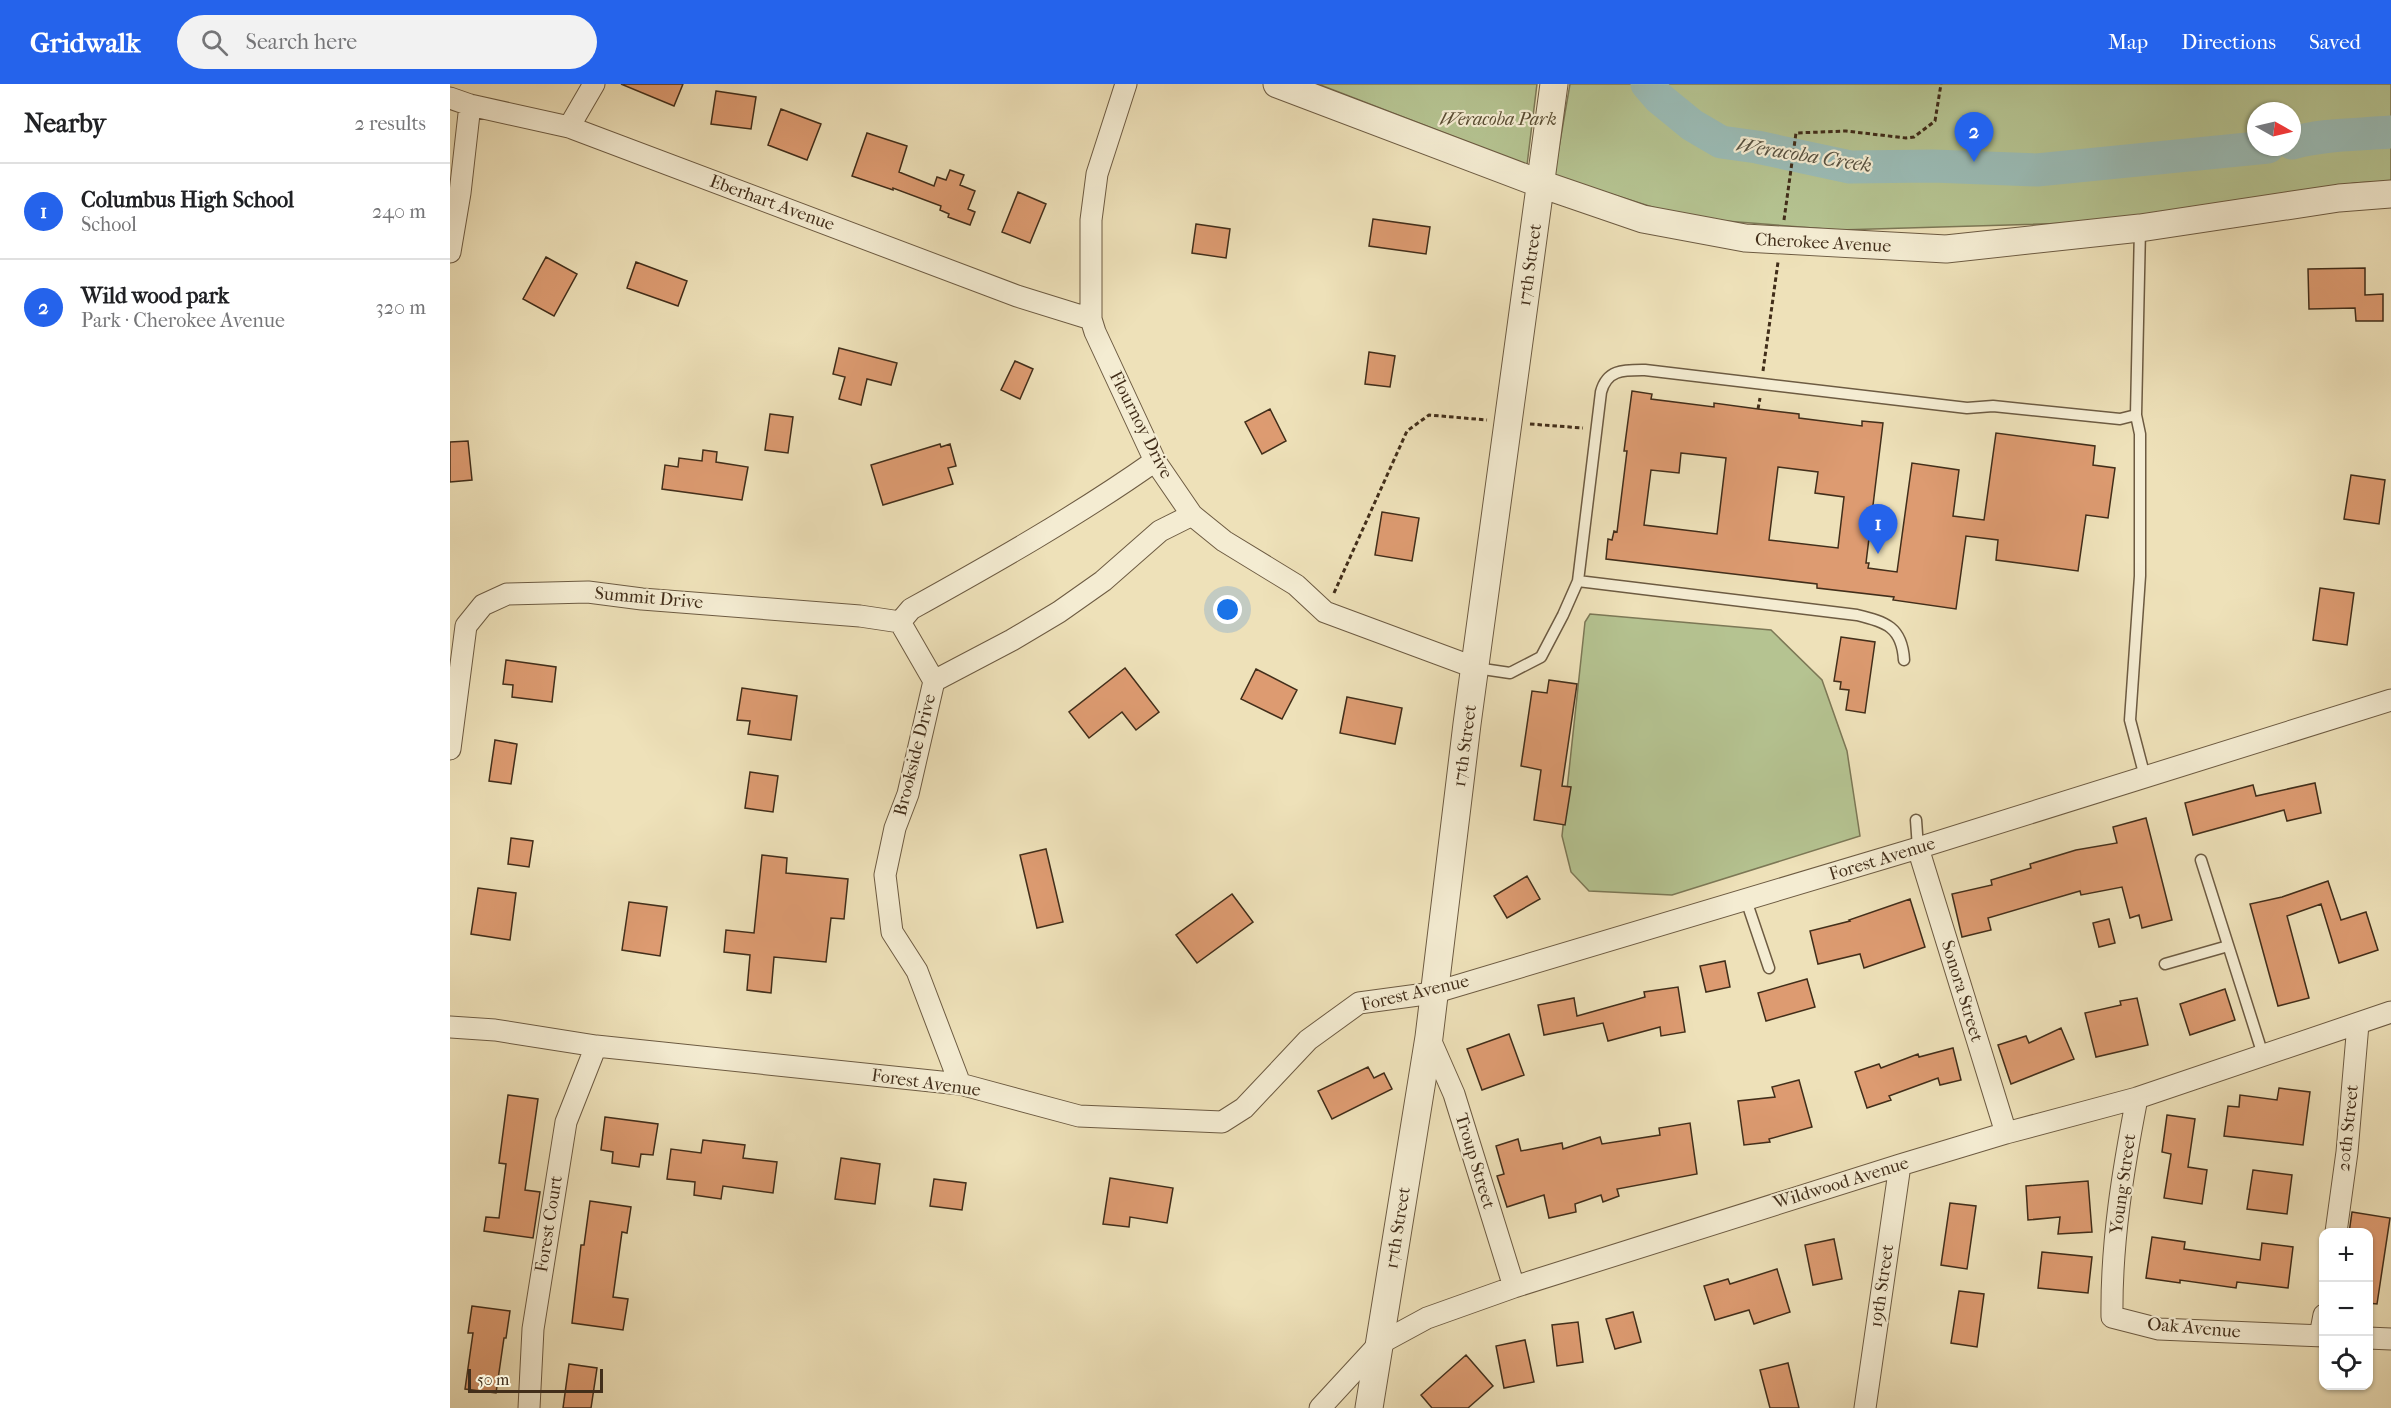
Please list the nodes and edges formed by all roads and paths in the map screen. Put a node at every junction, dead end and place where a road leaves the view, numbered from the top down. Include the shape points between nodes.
1 (594, 84) edge
2 (1126, 84) edge
3 (1277, 84) edge
4 (1554, 84) edge
5 (1941, 84) edge
6 (460, 101) edge
7 (569, 127) junction
8 (1791, 168) dead end
9 (1541, 184) junction
10 (2391, 194) edge
11 (2140, 228) junction
12 (450, 252) edge
13 (1776, 276) dead end
14 (1091, 319) junction
15 (1766, 352) dead end
16 (1760, 399) dead end
17 (1758, 409) dead end
18 (2136, 415) junction
19 (1509, 422) junction
20 (1597, 429) junction
21 (1155, 461) junction
22 (1192, 515) junction
23 (1578, 581) junction
24 (1325, 612) junction
25 (900, 622) junction
26 (1904, 660) dead end
27 (1476, 668) junction
28 (934, 681) junction
29 (2391, 700) edge
30 (450, 749) edge
31 (2145, 777) junction
32 (1916, 820) dead end
33 (1918, 848) junction
34 (2200, 860) dead end
35 (1746, 900) junction
36 (2228, 946) junction
37 (2165, 964) dead end
38 (1769, 968) dead end
39 (1433, 993) junction
40 (2391, 1012) edge
41 (2358, 1024) junction
42 (450, 1027) edge
43 (1429, 1037) junction
44 (596, 1046) junction
45 (2263, 1055) junction
46 (960, 1084) junction
47 (2137, 1098) junction
48 (2006, 1133) junction
49 (1900, 1165) junction
50 (2337, 1228) edge
51 (2113, 1271) joint
52 (1514, 1287) junction
53 (2319, 1336) edge
54 (2373, 1338) edge
55 (2391, 1339) edge
56 (1379, 1344) junction
57 (529, 1408) edge
58 (1320, 1408) edge
59 (1369, 1408) edge
60 (1865, 1408) edge

1 - 7 street
2 - 14 street, Flournoy Drive via 1097,174 1091,220
3 - 9 street, Cherokee Avenue
4 - 9 street, 17th Street
5 - 8 path via 1935,121 1914,137 1846,131 1796,133
6 - 7 street, Eberhart Avenue
6 - 12 street via 460,194
7 - 14 street, Eberhart Avenue via 1017,297
9 - 11 street, Cherokee Avenue via 1643,219 1744,238 1946,249
9 - 19 street, 17th Street
10 - 11 street, Cherokee Avenue via 2339,198
11 - 18 lane
13 - 15 path
14 - 21 street, Flournoy Drive
16 - 17 path
18 - 20 lane via 2120,419 1994,406 1967,408 1628,370 1613,373 1604,381
18 - 31 lane via 2140,434 2140,576 2130,720
19 - 20 path
19 - 24 path via 1429,415 1407,431
19 - 27 street, 17th Street
20 - 23 lane
21 - 22 street, Flournoy Drive
21 - 25 street via 1023,547 910,609
22 - 24 street, Flournoy Drive via 1224,541 1296,585
22 - 28 street, Brookside Drive via 1160,531 1103,581 1059,612
23 - 26 lane via 1857,615 1893,628 1903,643
23 - 27 lane via 1542,657 1510,673
24 - 27 street, Flournoy Drive
25 - 28 street
25 - 30 street, Summit Drive via 588,592 507,594 483,605 466,626
27 - 39 street, 17th Street
28 - 46 street, Brookside Drive via 885,875 892,932 917,971
29 - 31 street, Forest Avenue
31 - 33 street, Forest Avenue
32 - 33 lane
33 - 35 street, Forest Avenue
33 - 48 street, Sonora Street
34 - 36 lane
35 - 38 lane
35 - 39 street, Forest Avenue
36 - 37 lane
36 - 45 lane
39 - 43 street, 17th Street
39 - 46 street, Forest Avenue via 1359,1003 1308,1040 1244,1108 1222,1122 1079,1116
40 - 41 street, Wildwood Avenue
41 - 45 street, Wildwood Avenue
41 - 50 street, 20th Street via 2348,1152
42 - 44 street, Forest Avenue
43 - 52 street, Troup Street via 1454,1094
43 - 56 street, 17th Street
44 - 46 street, Forest Avenue
44 - 57 street, Forest Court via 566,1122 533,1329
45 - 47 street, Wildwood Avenue
47 - 48 street, Wildwood Avenue
47 - 51 street, Young Street via 2120,1185
48 - 49 street, Wildwood Avenue
49 - 52 street, Wildwood Avenue
49 - 60 street, 19th Street
51 - 53 street, Oak Avenue via 2112,1317 2159,1329
52 - 56 street, Wildwood Avenue via 1427,1318
54 - 55 street
56 - 58 street, Wildwood Avenue
56 - 59 street, 17th Street

